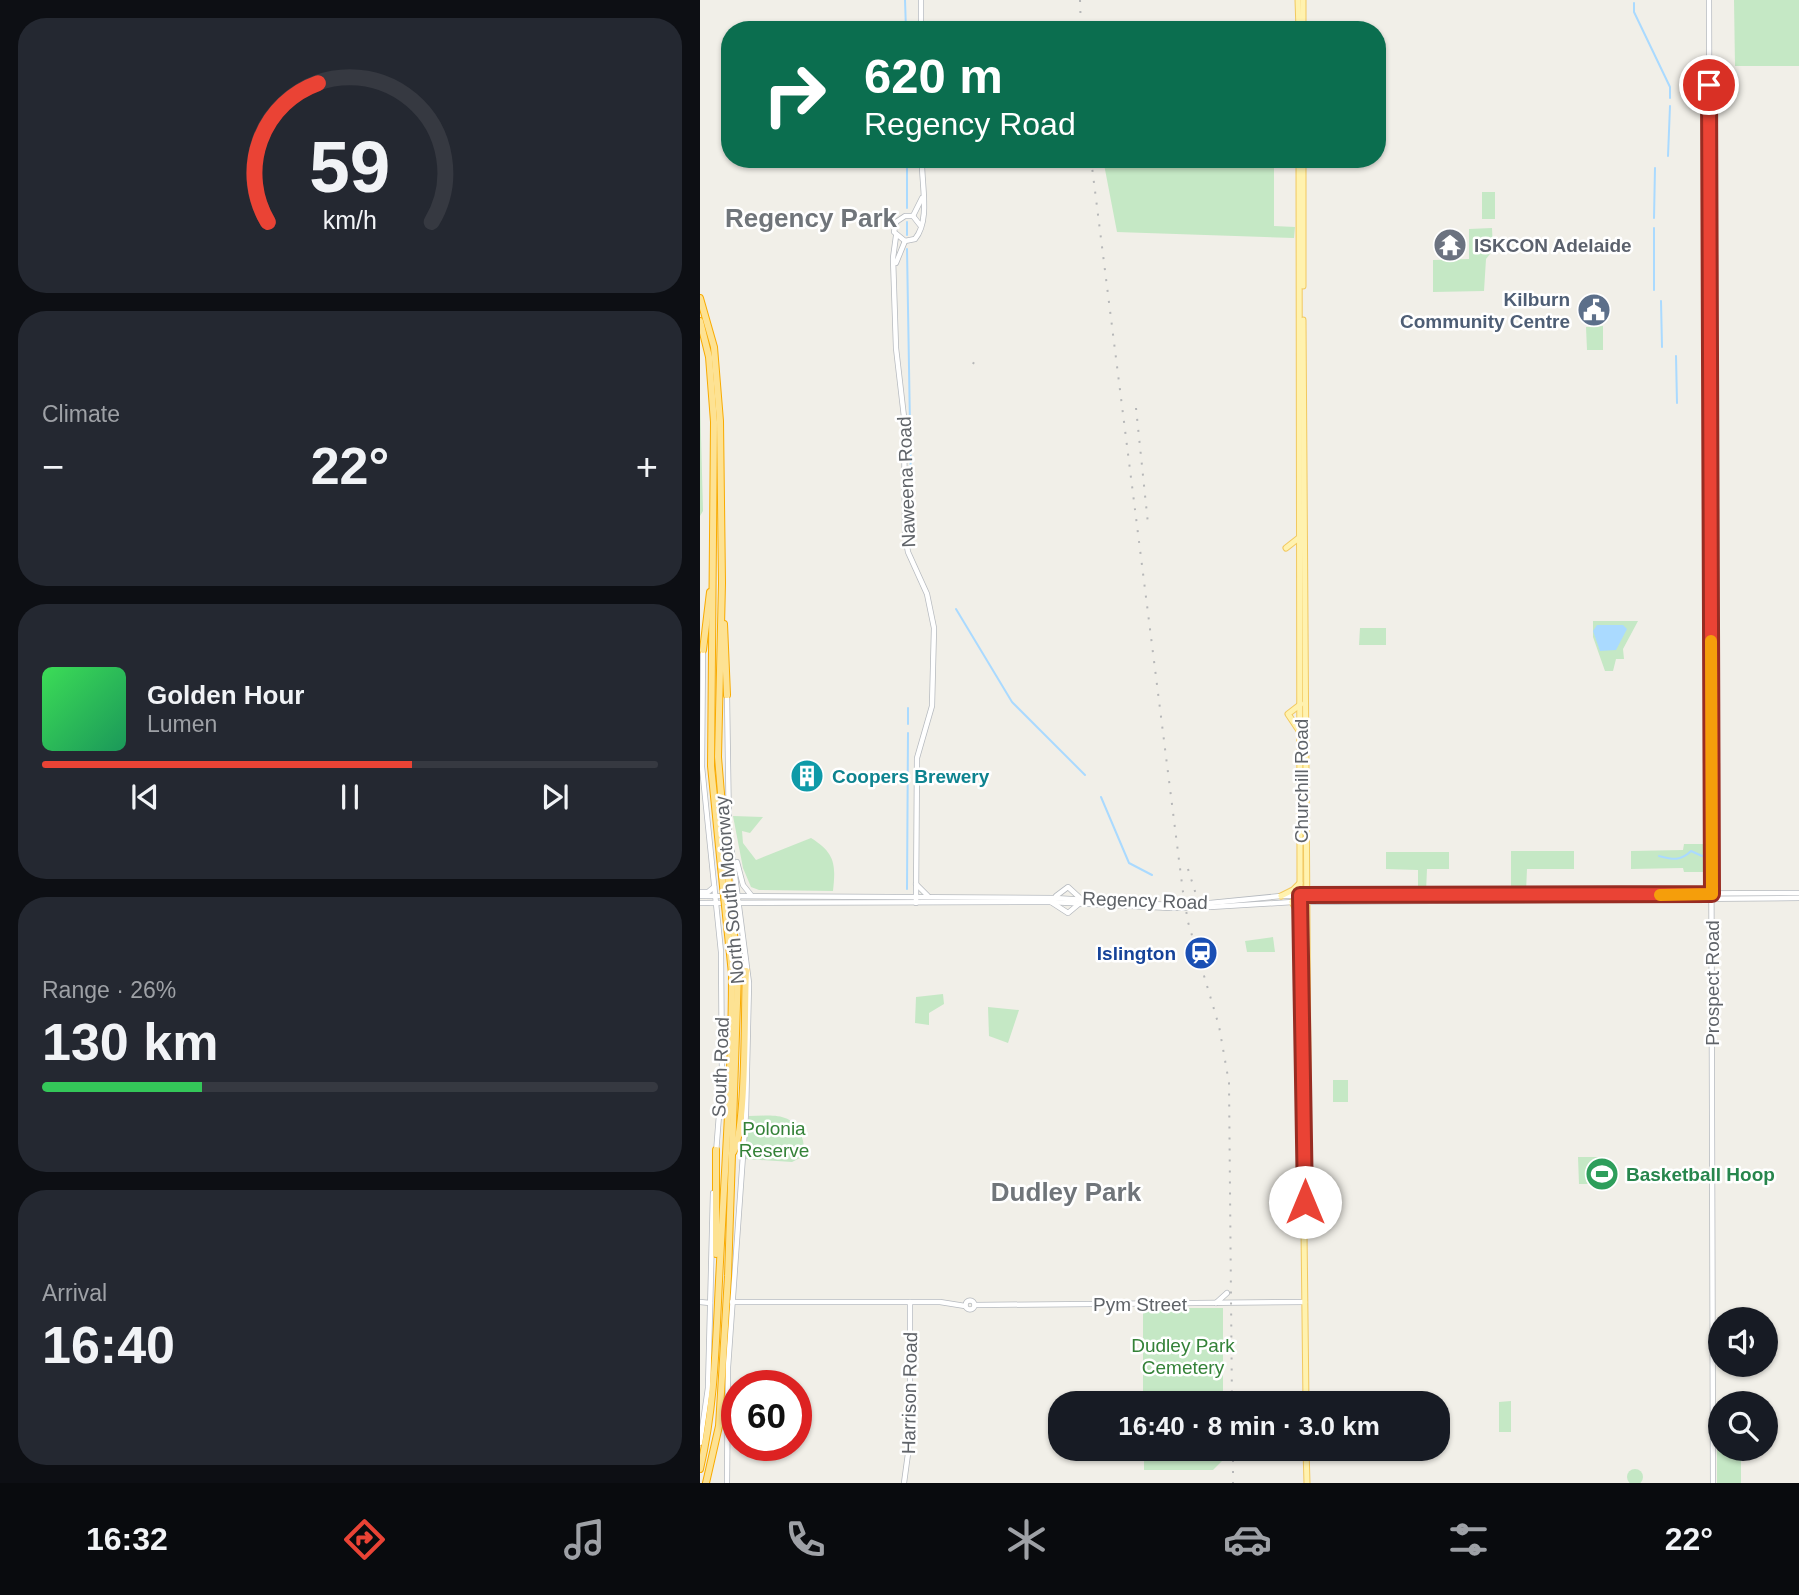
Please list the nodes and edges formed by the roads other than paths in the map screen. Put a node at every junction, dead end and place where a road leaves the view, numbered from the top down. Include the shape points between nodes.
1 (921, 0) edge
2 (1301, 0) edge
3 (1709, 0) edge
4 (921, 21) edge
5 (1301, 21) edge
6 (922, 168) edge
7 (1301, 168) edge
8 (1301, 168) edge
9 (922, 197) junction
10 (913, 216) junction
11 (920, 225) junction
12 (1303, 233) junction
13 (896, 236) junction
14 (905, 241) junction
15 (1299, 246) junction
16 (895, 264) junction
17 (700, 298) edge
18 (700, 321) edge
19 (1300, 537) junction
20 (1286, 548) dead end
21 (713, 572) junction
22 (722, 583) junction
23 (703, 650) joint
24 (727, 695) joint
25 (1301, 704) junction
26 (1301, 735) junction
27 (729, 830) junction
28 (724, 866) junction
29 (714, 881) junction
30 (1300, 883) junction
31 (916, 884) junction
32 (700, 894) edge
33 (715, 894) junction
34 (739, 894) junction
35 (751, 895) junction
36 (1280, 896) junction
37 (1712, 896) junction
38 (1799, 896) edge
39 (835, 897) junction
40 (901, 897) junction
41 (929, 897) junction
42 (1304, 899) junction
43 (1700, 899) junction
44 (1726, 899) junction
45 (916, 900) junction
46 (948, 900) junction
47 (1052, 900) junction
48 (1081, 901) junction
49 (741, 902) junction
50 (759, 902) junction
51 (1292, 902) junction
52 (700, 903) edge
53 (708, 903) junction
54 (716, 903) junction
55 (841, 904) junction
56 (1210, 905) junction
57 (1712, 911) junction
58 (717, 913) junction
59 (743, 914) junction
60 (1300, 916) junction
61 (746, 971) junction
62 (735, 974) junction
63 (1306, 1129) junction
64 (716, 1150) junction
65 (732, 1154) junction
66 (719, 1273) junction
67 (1227, 1293) dead end
68 (700, 1302) edge
69 (732, 1302) junction
70 (909, 1302) junction
71 (710, 1303) junction
72 (1215, 1304) junction
73 (1307, 1304) junction
74 (1308, 1391) edge
75 (700, 1443) edge
76 (1308, 1461) edge
77 (700, 1469) edge
78 (706, 1483) edge
79 (727, 1483) edge
80 (904, 1483) edge
81 (1308, 1483) edge
82 (1714, 1483) edge

1 - 4 main road
2 - 5 main road
3 - 37 main road, Prospect Road
6 - 9 main road
7 - 12 main road, Churchill Road
8 - 15 main road, Churchill Road
9 - 10 main road
9 - 11 main road
10 - 11 main road
10 - 13 main road via 898,219
11 - 14 main road via 918,236
12 - 15 main road
12 - 42 main road, Churchill Road
13 - 14 main road
13 - 16 main road, Naweena Road
14 - 16 main road, Naweena Road
15 - 19 main road, Churchill Road
16 - 31 main road, Naweena Road via 905,535 934,628 932,706 917,758
17 - 22 highway, North South Motorway via 718,380
18 - 21 highway, North South Motorway via 709,357 714,422
19 - 20 main road
19 - 25 main road, Churchill Road
21 - 23 highway
21 - 28 highway, North South Motorway via 711,766
22 - 24 highway
22 - 28 highway, North South Motorway via 718,757
23 - 29 main road, South Road via 702,767
24 - 27 main road, South Road
25 - 26 main road, Churchill Road
25 - 26 main road via 1289,714
26 - 30 main road, Churchill Road
27 - 34 main road, South Road
27 - 35 main road via 743,885
28 - 62 highway, North South Motorway, bridge
29 - 32 main road via 714,888
29 - 33 main road, South Road
30 - 36 main road
30 - 42 main road, Churchill Road
31 - 40 main road
31 - 41 main road
31 - 45 main road, Naweena Road
32 - 33 main road, Regency Road
33 - 34 main road, Regency Road
33 - 54 main road, South Road
34 - 35 main road, Regency Road
34 - 49 main road, South Road
35 - 39 main road, Regency Road
36 - 42 main road, Regency Road
36 - 56 main road, Regency Road
37 - 38 main road, Regency Road
37 - 42 main road, Regency Road
37 - 43 main road, Regency Road
37 - 44 main road, Regency Road
37 - 57 main road, Prospect Road
38 - 44 main road, Regency Road
39 - 40 main road, Regency Road
39 - 55 main road
40 - 45 main road, Regency Road
41 - 45 main road, Regency Road
41 - 46 main road, Regency Road
42 - 43 main road, Regency Road
42 - 51 main road, Regency Road
42 - 60 main road, Churchill Road
42 - 63 main road, Churchill Road
43 - 57 main road
44 - 57 main road
45 - 46 main road, Regency Road
45 - 55 main road, Regency Road
46 - 47 main road, Regency Road
47 - 48 main road, Regency Road
47 - 48 main road via 1068,913
47 - 48 main road via 1068,887
48 - 56 main road, Regency Road, bridge
49 - 50 main road, Regency Road
49 - 54 main road, Regency Road
49 - 59 main road, South Road
50 - 55 main road, Regency Road
50 - 59 main road
51 - 56 main road, Regency Road
51 - 60 main road
52 - 53 main road, Regency Road
53 - 54 main road, Regency Road
53 - 58 main road
54 - 58 main road, South Road
57 - 82 main road, Prospect Road
58 - 64 main road, South Road via 722,1077
59 - 61 main road, South Road
60 - 63 main road, Churchill Road
61 - 65 highway via 741,1114 737,1149
61 - 69 main road, South Road via 747,1093
62 - 65 highway, North South Motorway
62 - 66 highway, North South Motorway
63 - 73 main road, Churchill Road
63 - 73 main road, Churchill Road
64 - 66 highway
64 - 71 main road, South Road
65 - 78 highway, North South Motorway via 719,1426
66 - 77 highway, North South Motorway via 713,1399
67 - 72 main road
68 - 71 main road
69 - 70 main road
69 - 79 main road, South Road
70 - 72 main road, Pym Street via 971,1310 975,1305
70 - 80 main road, Harrison Road via 910,1439
71 - 75 main road, South Road via 708,1388
72 - 73 main road, Pym Street
73 - 74 main road, Churchill Road
76 - 81 main road

